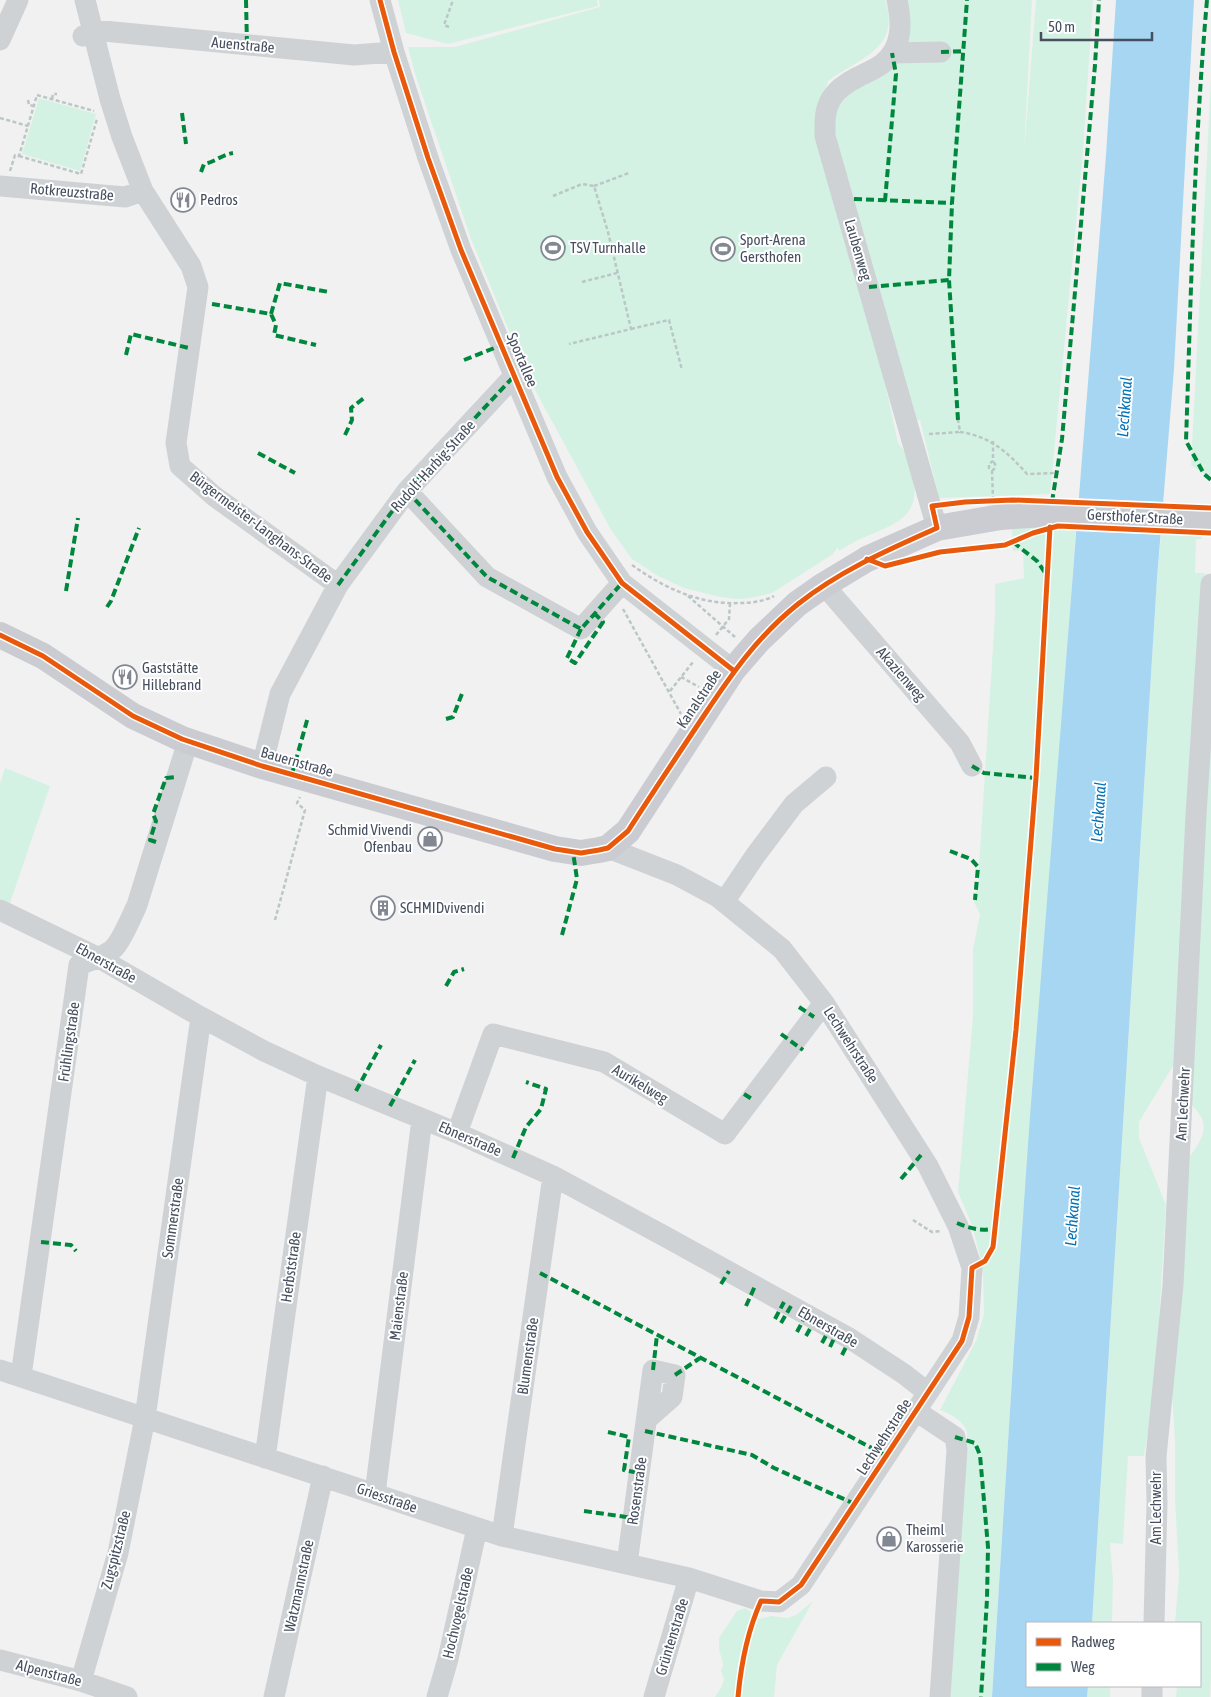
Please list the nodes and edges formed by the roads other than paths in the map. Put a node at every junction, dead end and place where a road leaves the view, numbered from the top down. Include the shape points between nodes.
1 (18, 0) edge
2 (85, 0) edge
3 (380, 0) edge
4 (897, 0) edge
5 (87, 34) junction
6 (0, 40) edge
7 (394, 52) junction
8 (941, 52) dead end
9 (892, 53) junction
10 (3, 186) edge
11 (143, 191) junction
12 (515, 376) junction
13 (407, 492) junction
14 (1058, 513) joint
15 (1202, 520) edge
16 (938, 528) junction
17 (623, 580) junction
18 (1211, 584) edge
19 (338, 585) junction
20 (824, 585) junction
21 (0, 635) edge
22 (733, 670) junction
23 (188, 741) junction
24 (262, 766) junction
25 (972, 766) dead end
26 (826, 777) dead end
27 (608, 848) junction
28 (724, 902) junction
29 (0, 910) edge
30 (99, 958) junction
31 (824, 1003) junction
32 (201, 1017) junction
33 (318, 1076) junction
34 (422, 1119) junction
35 (458, 1133) junction
36 (554, 1176) junction
37 (0, 1370) edge
38 (21, 1376) junction
39 (927, 1392) junction
40 (916, 1411) junction
41 (145, 1418) junction
42 (647, 1419) dead end
43 (265, 1458) junction
44 (323, 1476) junction
45 (375, 1494) junction
46 (477, 1528) junction
47 (502, 1536) junction
48 (627, 1564) junction
49 (690, 1578) junction
50 (780, 1602) joint
51 (1154, 1622) edge
52 (0, 1660) edge
53 (81, 1681) junction
54 (127, 1697) edge
55 (274, 1697) edge
56 (437, 1697) edge
57 (654, 1697) edge
58 (940, 1697) edge

1 - 6 street
2 - 5 street, Bürgermeister-Langhans-Straße
3 - 7 street, Sportallee
4 - 9 street via 900,33
5 - 7 street, Auenstraße via 354,55
5 - 11 street, Bürgermeister-Langhans-Straße
7 - 12 street, Sportallee via 461,250
8 - 9 street
9 - 16 street, Laubenweg via 882,64 846,84 832,98 824,115 824,136
10 - 11 street, Rotkreuzstraße via 125,197
11 - 19 street, Bürgermeister-Langhans-Straße via 191,266 198,287 176,443 180,466 214,496
12 - 13 street, Rudolf-Harbig-Straße
12 - 17 street, Sportallee via 557,477 587,532
13 - 17 street via 487,577 581,629
13 - 19 street, Rudolf-Harbig-Straße
14 - 15 main road, Gersthofer Straße
14 - 16 main road, Kanalstraße via 1001,517
16 - 20 main road, Kanalstraße via 867,559
17 - 22 street, Sportallee via 699,654
18 - 51 street, Am Lechwehr via 1196,816 1174,1285 1156,1457
19 - 24 street, Bürgermeister-Langhans-Straße via 280,694
20 - 22 main road, Kanalstraße via 759,640
20 - 25 street, Akazienweg via 960,743
21 - 23 main road, Bauernstraße via 43,656 134,716
22 - 27 main road, Kanalstraße via 628,832
23 - 24 main road, Bauernstraße
23 - 30 street, Frühlingstraße via 137,905 114,949
24 - 27 main road, Bauernstraße via 555,849 581,853
26 - 28 street via 794,804
27 - 28 street, Lechwehrstraße via 676,875
28 - 31 street, Lechwehrstraße via 782,949
29 - 30 street, Ebnerstraße
30 - 32 street, Ebnerstraße
30 - 38 street, Frühlingstraße via 79,965
31 - 35 street, Aurikelweg via 725,1134 604,1062 492,1034
31 - 39 street, Lechwehrstraße via 928,1166 958,1226 972,1268 969,1317 962,1341
32 - 33 street, Ebnerstraße
32 - 41 street, Sommerstraße
33 - 34 street, Ebnerstraße
33 - 43 street, Herbststraße
34 - 35 street, Ebnerstraße
34 - 45 street, Maienstraße
35 - 36 street, Ebnerstraße
36 - 39 street, Ebnerstraße via 849,1338
36 - 47 street, Blumenstraße
37 - 38 street, Griesstraße
38 - 41 street, Griesstraße
39 - 40 street, Lechwehrstraße
40 - 50 street, Lechwehrstraße via 801,1585
40 - 58 street, Lechwehrstraße via 955,1437 957,1450
41 - 43 street, Griesstraße
41 - 53 street, Zugspitzstraße via 118,1553
42 - 48 street, Rosenstraße
43 - 44 street, Griesstraße
44 - 45 street, Griesstraße
44 - 55 street, Watzmannstraße
45 - 46 street, Griesstraße
46 - 47 street, Griesstraße
46 - 56 street, Hochvogelstraße
47 - 48 street, Griesstraße
48 - 49 street, Griesstraße
49 - 50 street, Griesstraße via 762,1601
49 - 57 street, Grüntenstraße
52 - 53 street, Alpenstraße
53 - 54 street, Alpenstraße

